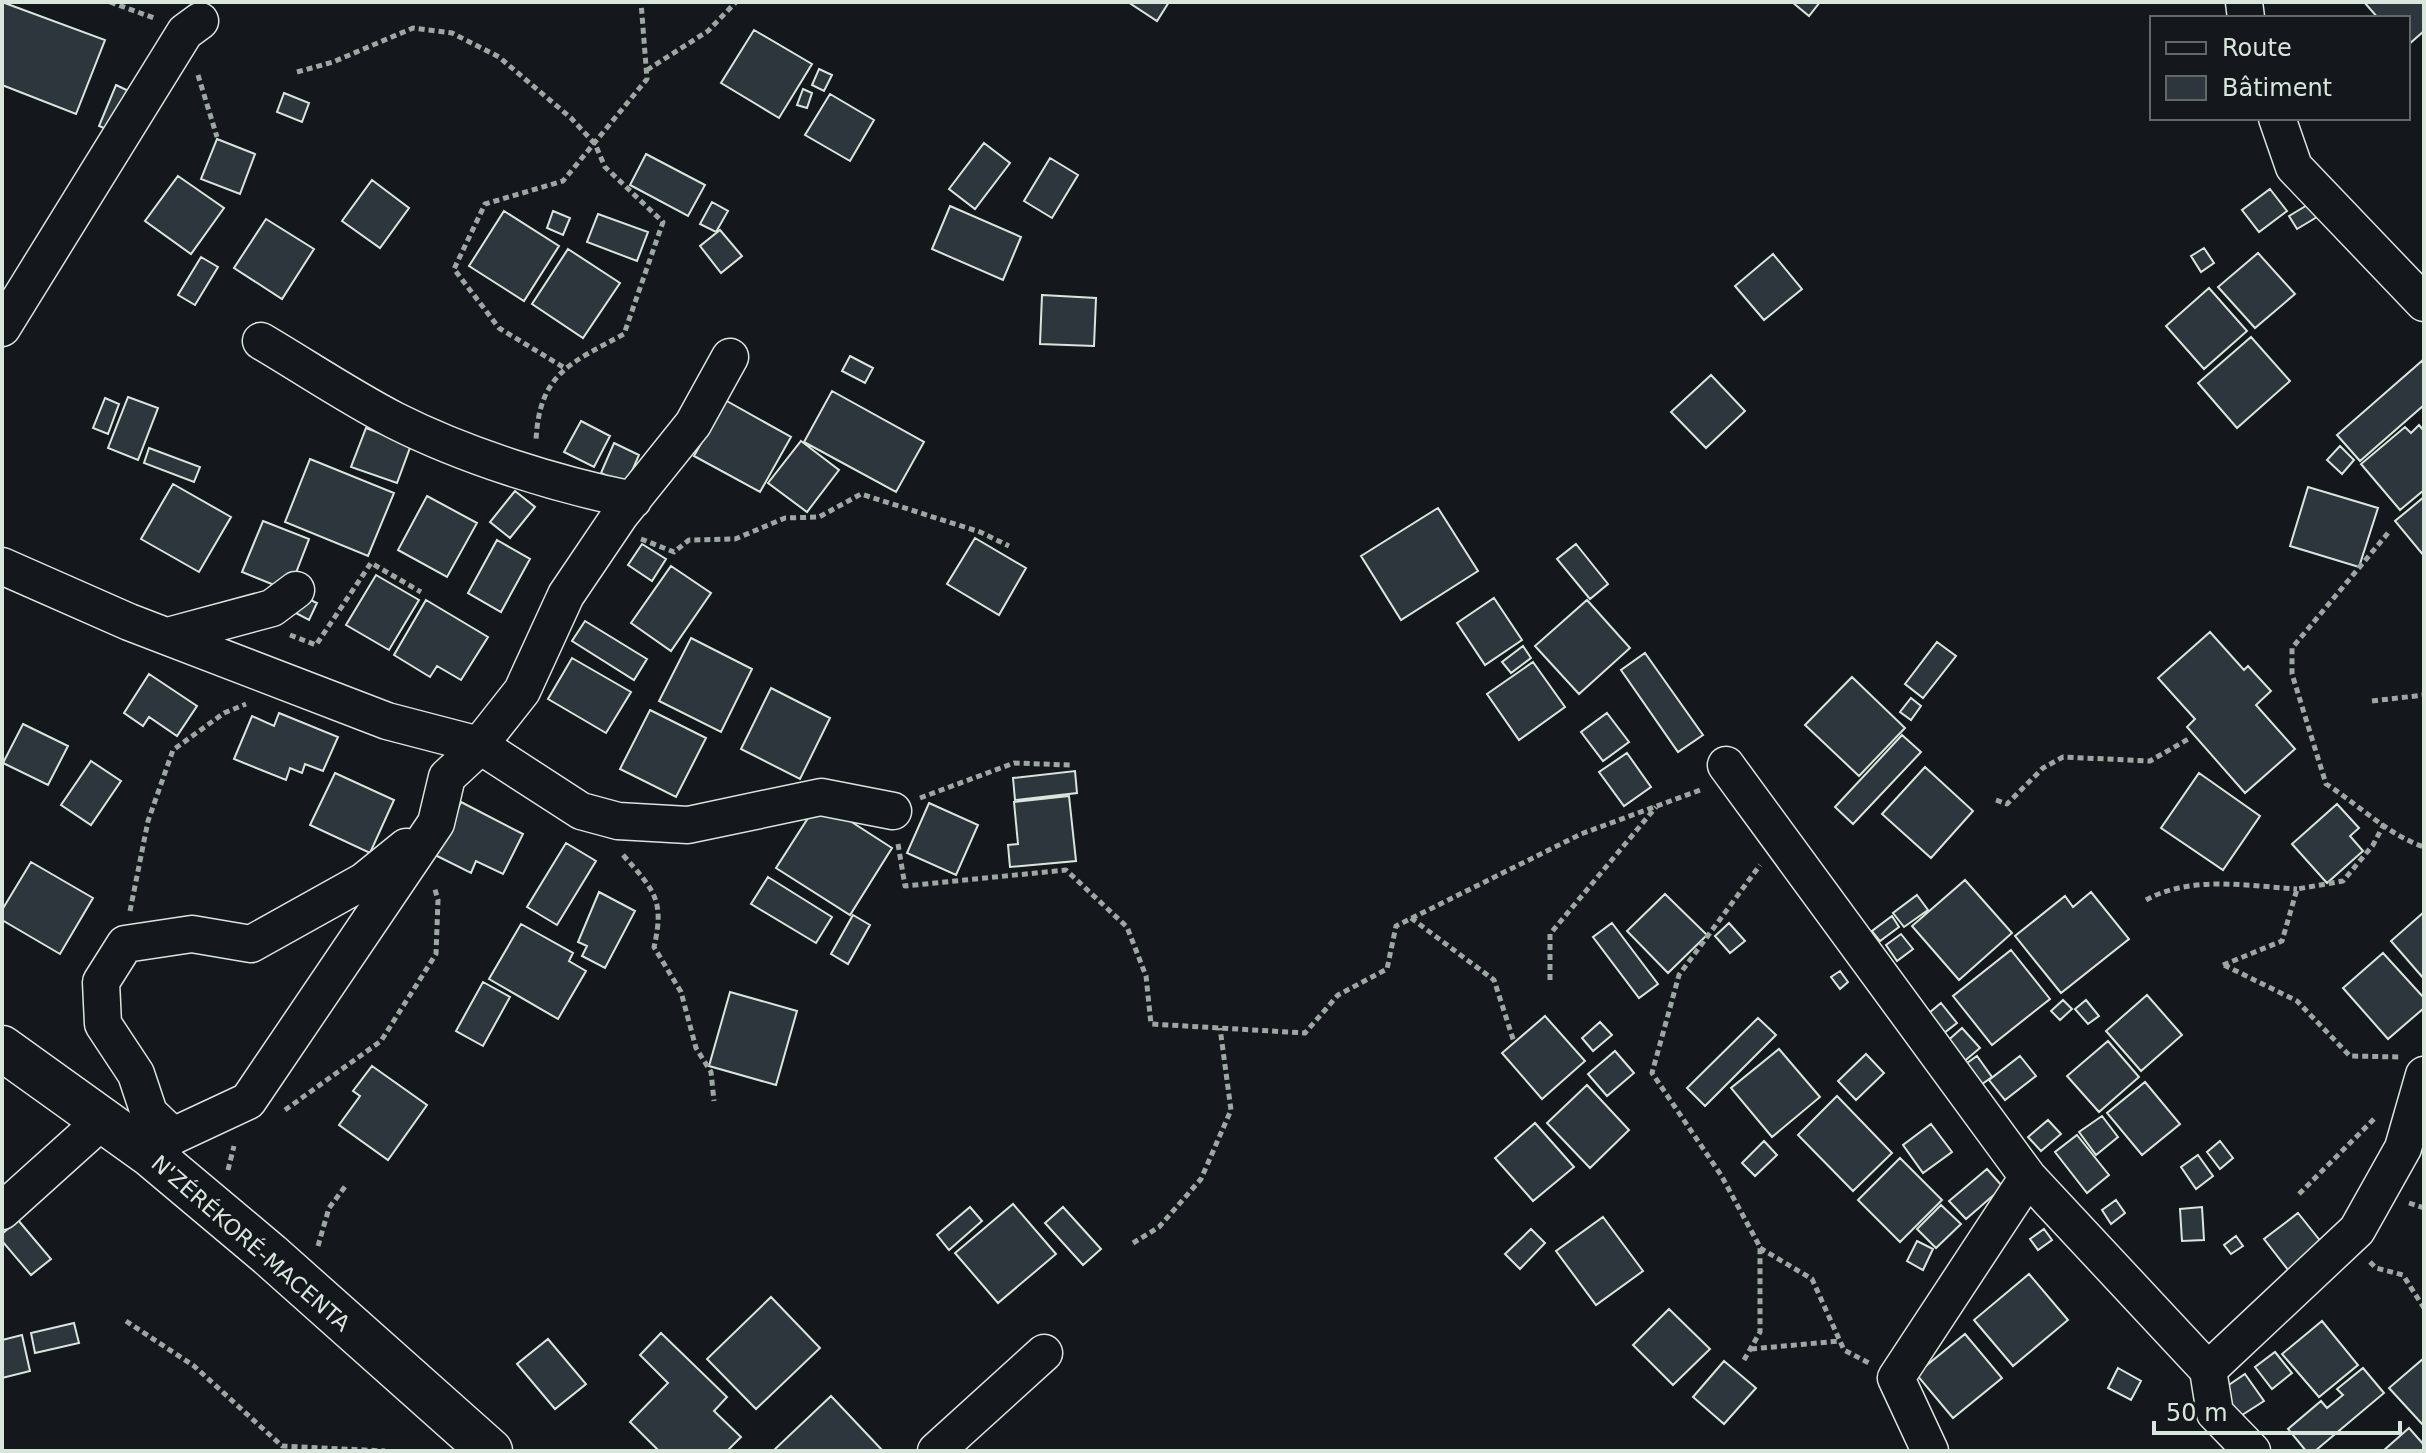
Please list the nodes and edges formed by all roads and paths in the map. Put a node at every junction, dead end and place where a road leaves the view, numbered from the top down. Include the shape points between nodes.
1 (641, 2) edge
2 (736, 2) edge
3 (200, 21) dead end
4 (646, 71) junction
5 (297, 72) dead end
6 (2278, 120) edge
7 (595, 144) junction
8 (2424, 303) edge
9 (2, 328) edge
10 (261, 341) dead end
11 (730, 357) dead end
12 (563, 367) junction
13 (547, 450) dead end
14 (622, 514) junction
15 (2388, 533) dead end
16 (1009, 546) dead end
17 (2, 566) edge
18 (296, 590) dead end
19 (421, 592) dead end
20 (283, 632) dead end
21 (168, 636) junction
22 (296, 685) junction
23 (2424, 695) edge
24 (2372, 701) dead end
25 (2190, 738) dead end
26 (479, 745) junction
27 (1070, 765) dead end
28 (1730, 771) joint
29 (1996, 800) dead end
30 (1657, 807) junction
31 (581, 811) junction
32 (892, 811) junction
33 (436, 823) junction
34 (2384, 824) junction
35 (1779, 838) junction
36 (2424, 847) edge
37 (431, 878) dead end
38 (2297, 889) junction
39 (2146, 900) dead end
40 (1411, 918) junction
41 (125, 944) junction
42 (1550, 980) dead end
43 (1220, 1028) junction
44 (1514, 1042) dead end
45 (2, 1048) edge
46 (2417, 1066) edge
47 (714, 1101) dead end
48 (280, 1114) dead end
49 (2378, 1115) dead end
50 (103, 1120) junction
51 (241, 1141) dead end
52 (162, 1146) junction
53 (2028, 1177) junction
54 (347, 1184) dead end
55 (2299, 1194) dead end
56 (2, 1211) edge
57 (221, 1213) junction
58 (2347, 1238) junction
59 (1133, 1243) dead end
60 (1760, 1247) junction
61 (304, 1289) junction
62 (2424, 1308) edge
63 (126, 1321) dead end
64 (1840, 1341) junction
65 (1751, 1349) junction
66 (1044, 1353) dead end
67 (1744, 1360) dead end
68 (2208, 1370) junction
69 (1896, 1378) junction
70 (385, 1451) edge
71 (490, 1451) edge
72 (936, 1451) edge
73 (1930, 1451) edge
74 (2252, 1451) edge

1 - 4 path
2 - 4 path via 708,31
3 - 9 street via 185,32
4 - 7 path via 647,79
5 - 7 path via 413,28 452,33 499,57
6 - 8 street via 2294,167
7 - 12 path via 605,167 663,222 624,334
7 - 12 path via 563,181 485,204 454,269 499,328
10 - 14 street via 395,420
11 - 14 street via 693,424
12 - 13 path via 550,385 535,440
14 - 16 path via 674,552 689,540 735,539 785,518 819,517 861,494
14 - 26 street via 566,595 522,691
15 - 34 path via 2292,648 2292,674 2326,784
17 - 21 street
18 - 21 street via 272,608
19 - 20 path via 371,563 316,645
21 - 22 street
22 - 26 street via 387,721
22 - 41 path via 224,713 173,750 148,821
23 - 24 path
25 - 29 path via 2150,761 2063,757 2043,768 2007,804
26 - 31 street
26 - 33 street via 447,777
27 - 32 path via 1014,763
28 - 30 path
28 - 35 street
30 - 40 path via 1581,834
30 - 42 path via 1550,934
31 - 32 street via 618,821 688,825 821,797
31 - 47 path via 654,895 661,916 654,947 681,992 696,1048 711,1072
32 - 43 path via 905,886 1066,870 1127,927 1146,976 1151,1024
33 - 41 street via 364,881 251,944 192,934
33 - 52 street via 248,1101
34 - 36 path via 2403,840
34 - 38 path via 2343,881
35 - 53 street
35 - 60 path via 1679,975 1652,1073 1721,1175
37 - 48 path via 438,900 436,954 381,1041
38 - 39 path via 2215,884 2166,889
38 - 46 path via 2282,941 2223,965 2297,1001 2350,1056
40 - 43 path via 1396,926 1387,969 1338,995 1305,1033
40 - 44 path via 1494,980
41 - 52 street via 101,982 103,1024 136,1074
43 - 59 path via 1231,1110 1201,1179 1159,1227
45 - 50 highway, N'ZÉRÉKORÉ-MACENTA
46 - 58 street via 2403,1148 2357,1230
49 - 55 path
50 - 52 highway, N'ZÉRÉKORÉ-MACENTA
50 - 56 street
51 - 57 path via 231,1147
52 - 57 highway, N'ZÉRÉKORÉ-MACENTA
53 - 68 street
53 - 69 street
54 - 61 path via 329,1208
57 - 61 highway, N'ZÉRÉKORÉ-MACENTA
58 - 62 path via 2376,1268 2403,1275
58 - 68 street
60 - 64 path via 1812,1279
60 - 65 path via 1760,1332
61 - 71 highway, N'ZÉRÉKORÉ-MACENTA
63 - 70 path via 194,1366 282,1446
64 - 65 path
64 - 69 path via 1844,1350
65 - 67 path
66 - 72 street
68 - 74 street via 2215,1413
69 - 73 street

